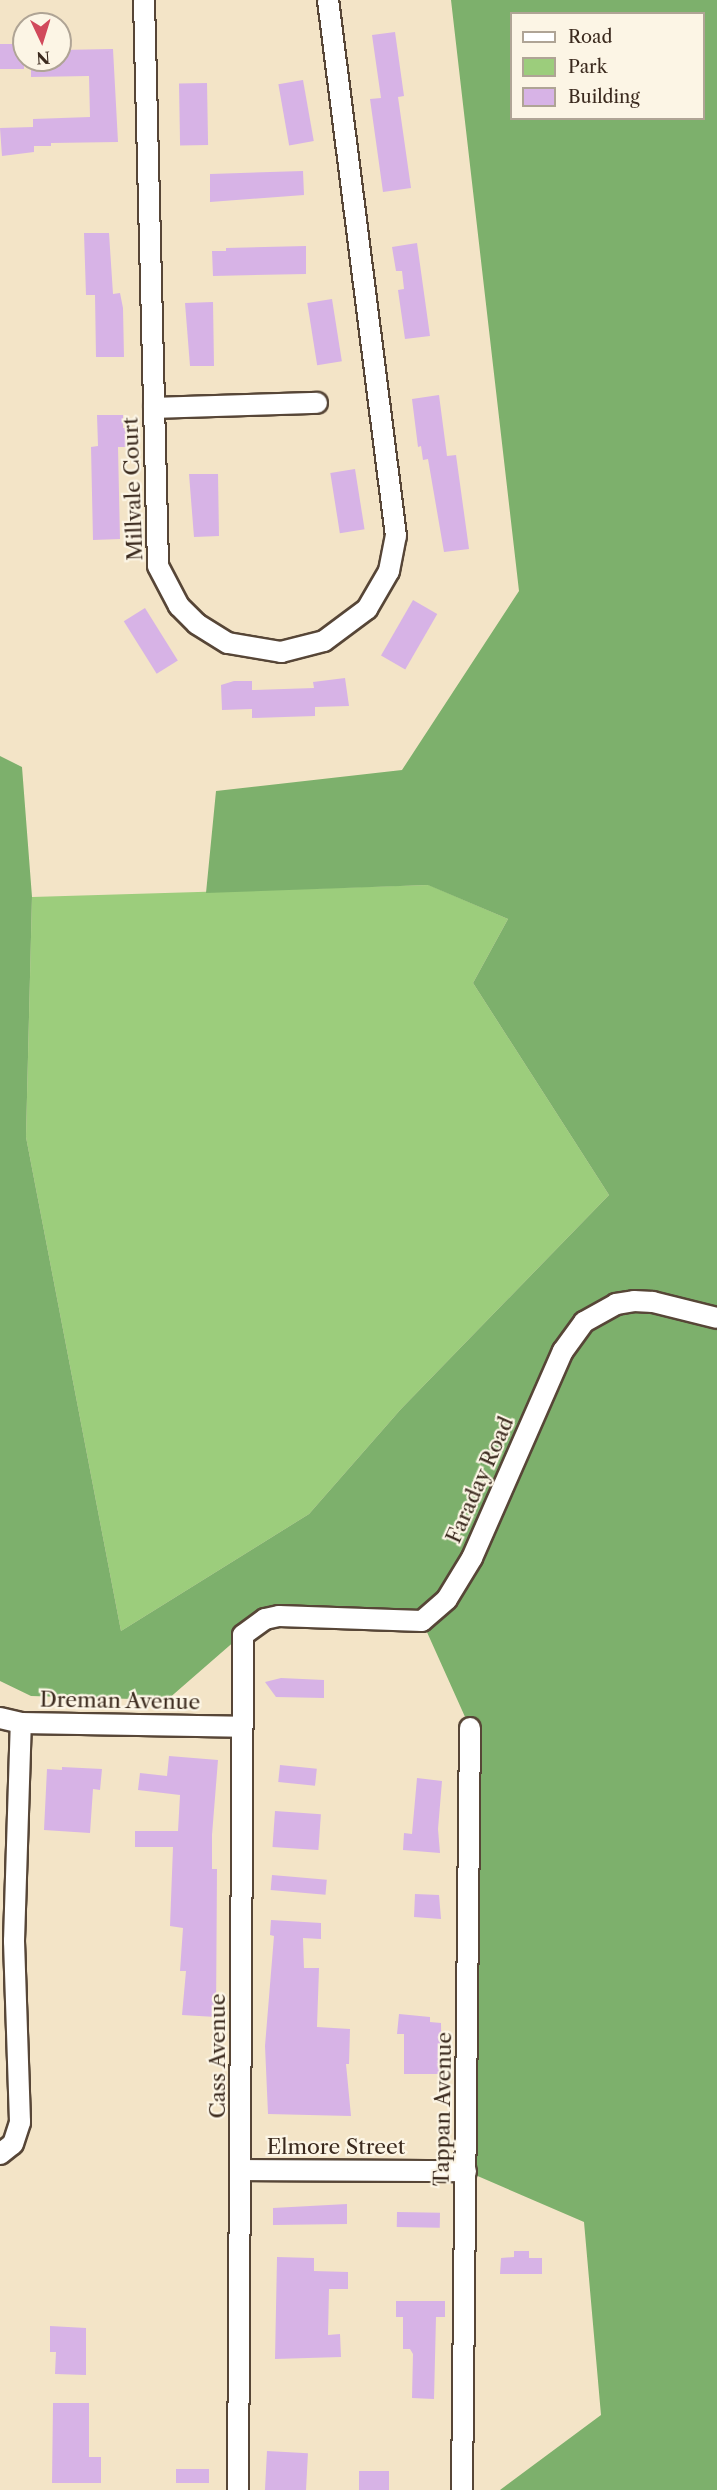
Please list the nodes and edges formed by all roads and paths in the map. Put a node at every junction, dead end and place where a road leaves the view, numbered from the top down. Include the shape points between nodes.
1 (144, 0) edge
2 (328, 0) edge
3 (317, 404) dead end
4 (154, 408) junction
5 (717, 1318) edge
6 (252, 1626) joint
7 (0, 1718) edge
8 (21, 1723) junction
9 (241, 1727) junction
10 (470, 1728) dead end
11 (10, 2075) edge
12 (0, 2154) edge
13 (242, 2170) junction
14 (466, 2171) junction
15 (238, 2490) edge
16 (462, 2490) edge

1 - 4 street, Millvale Court
2 - 4 street, Millvale Court via 396,536 389,571 367,609 324,641 280,652 237,646 197,624 179,606 158,566
3 - 4 street
5 - 6 street, Faraday Road via 634,1301 616,1304 584,1322 562,1351 472,1558 447,1599 422,1621 279,1616
6 - 9 street, Cass Avenue via 243,1635
7 - 8 street, Dreman Avenue
8 - 9 street, Dreman Avenue
8 - 11 street
9 - 13 street, Cass Avenue
10 - 14 street, Tappan Avenue
11 - 12 street via 19,2134
13 - 14 street, Elmore Street
13 - 15 street, Cass Avenue
14 - 16 street, Tappan Avenue

